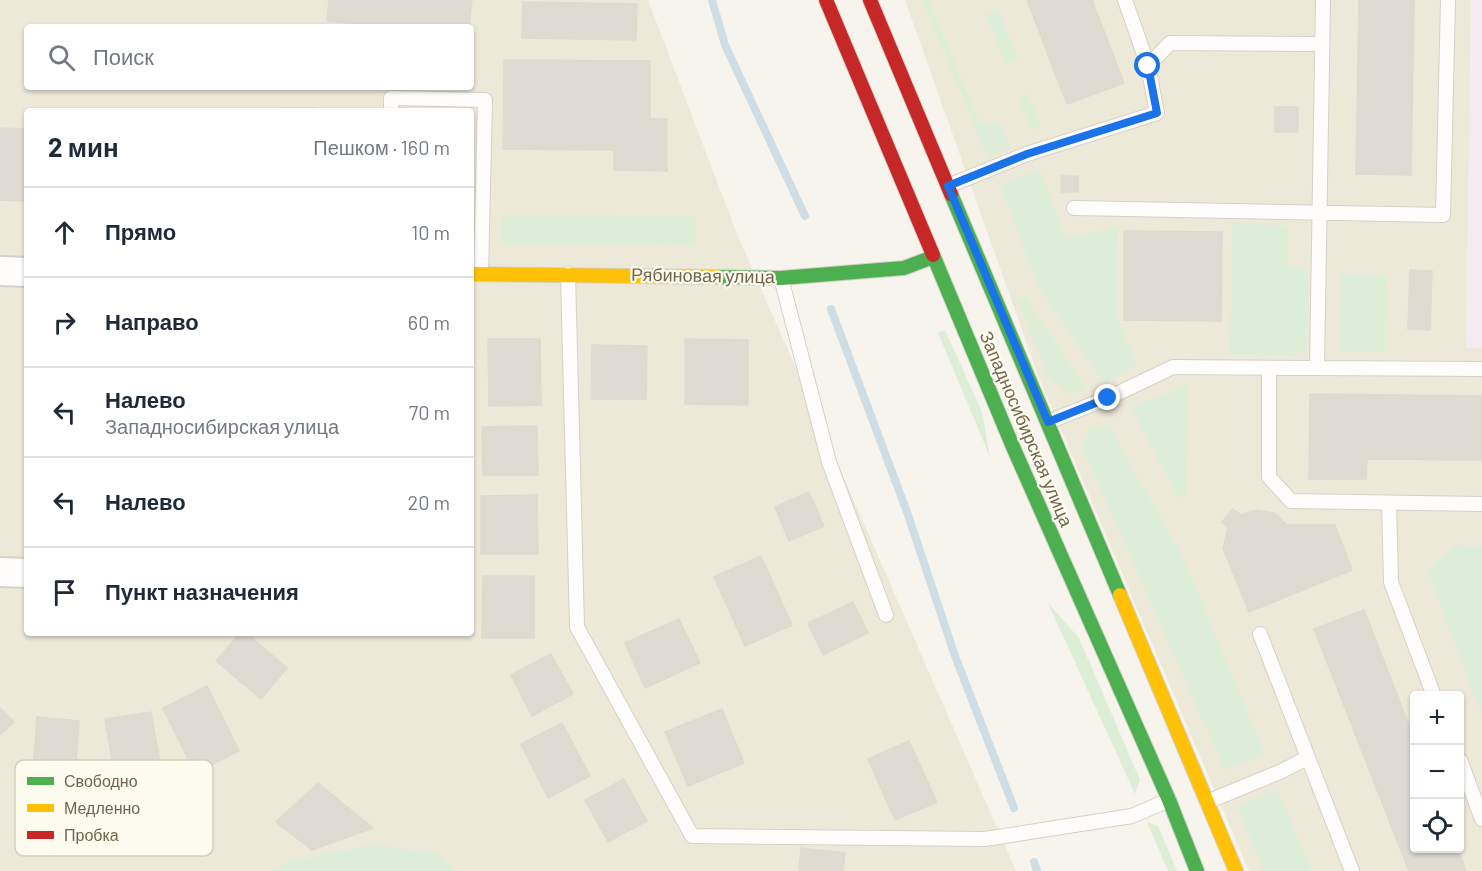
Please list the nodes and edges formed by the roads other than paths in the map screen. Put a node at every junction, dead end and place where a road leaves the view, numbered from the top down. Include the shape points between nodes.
1 (826, 0) edge
2 (870, 0) edge
3 (1125, 0) edge
4 (1323, 0) edge
5 (1448, 0) edge
6 (1322, 44) junction
7 (1148, 66) junction
8 (391, 108) edge
9 (948, 186) junction
10 (1074, 208) dead end
11 (1320, 212) junction
12 (933, 257) junction
13 (0, 272) edge
14 (24, 272) edge
15 (476, 274) edge
16 (568, 274) junction
17 (781, 278) junction
18 (1269, 368) junction
19 (1317, 368) junction
20 (1482, 369) edge
21 (1048, 422) junction
22 (1389, 503) junction
23 (1482, 504) edge
24 (0, 572) edge
25 (24, 573) edge
26 (886, 615) dead end
27 (1260, 634) dead end
28 (1432, 691) edge
29 (1307, 758) junction
30 (1464, 771) edge
31 (1169, 800) junction
32 (1207, 802) junction
33 (1482, 819) edge
34 (1197, 871) edge
35 (1236, 871) edge
36 (1352, 871) edge

1 - 12 main road, Западносибирская улица
2 - 9 main road, Западносибирская улица
3 - 7 lane
4 - 6 lane
5 - 11 lane via 1443,215
6 - 7 lane via 1170,43
6 - 11 lane
7 - 9 lane via 1157,113 1027,154
8 - 15 lane via 391,98 485,100
9 - 21 main road, Западносибирская улица
10 - 11 lane
11 - 19 lane
12 - 17 main road, Рябиновая улица via 904,268
12 - 31 main road, Западносибирская улица
13 - 14 street
15 - 16 main road, Рябиновая улица
16 - 17 main road, Рябиновая улица
16 - 31 lane via 577,627 692,836 985,839 1132,816
17 - 26 lane via 829,462
18 - 19 lane
18 - 21 lane via 1173,367
18 - 22 lane via 1269,477 1291,501
19 - 20 lane
21 - 32 main road, Западносибирская улица
22 - 23 lane
22 - 28 lane via 1391,582
24 - 25 street
27 - 29 lane
29 - 32 lane
29 - 36 lane
30 - 33 lane
31 - 34 main road, Западносибирская улица
32 - 35 main road, Западносибирская улица

